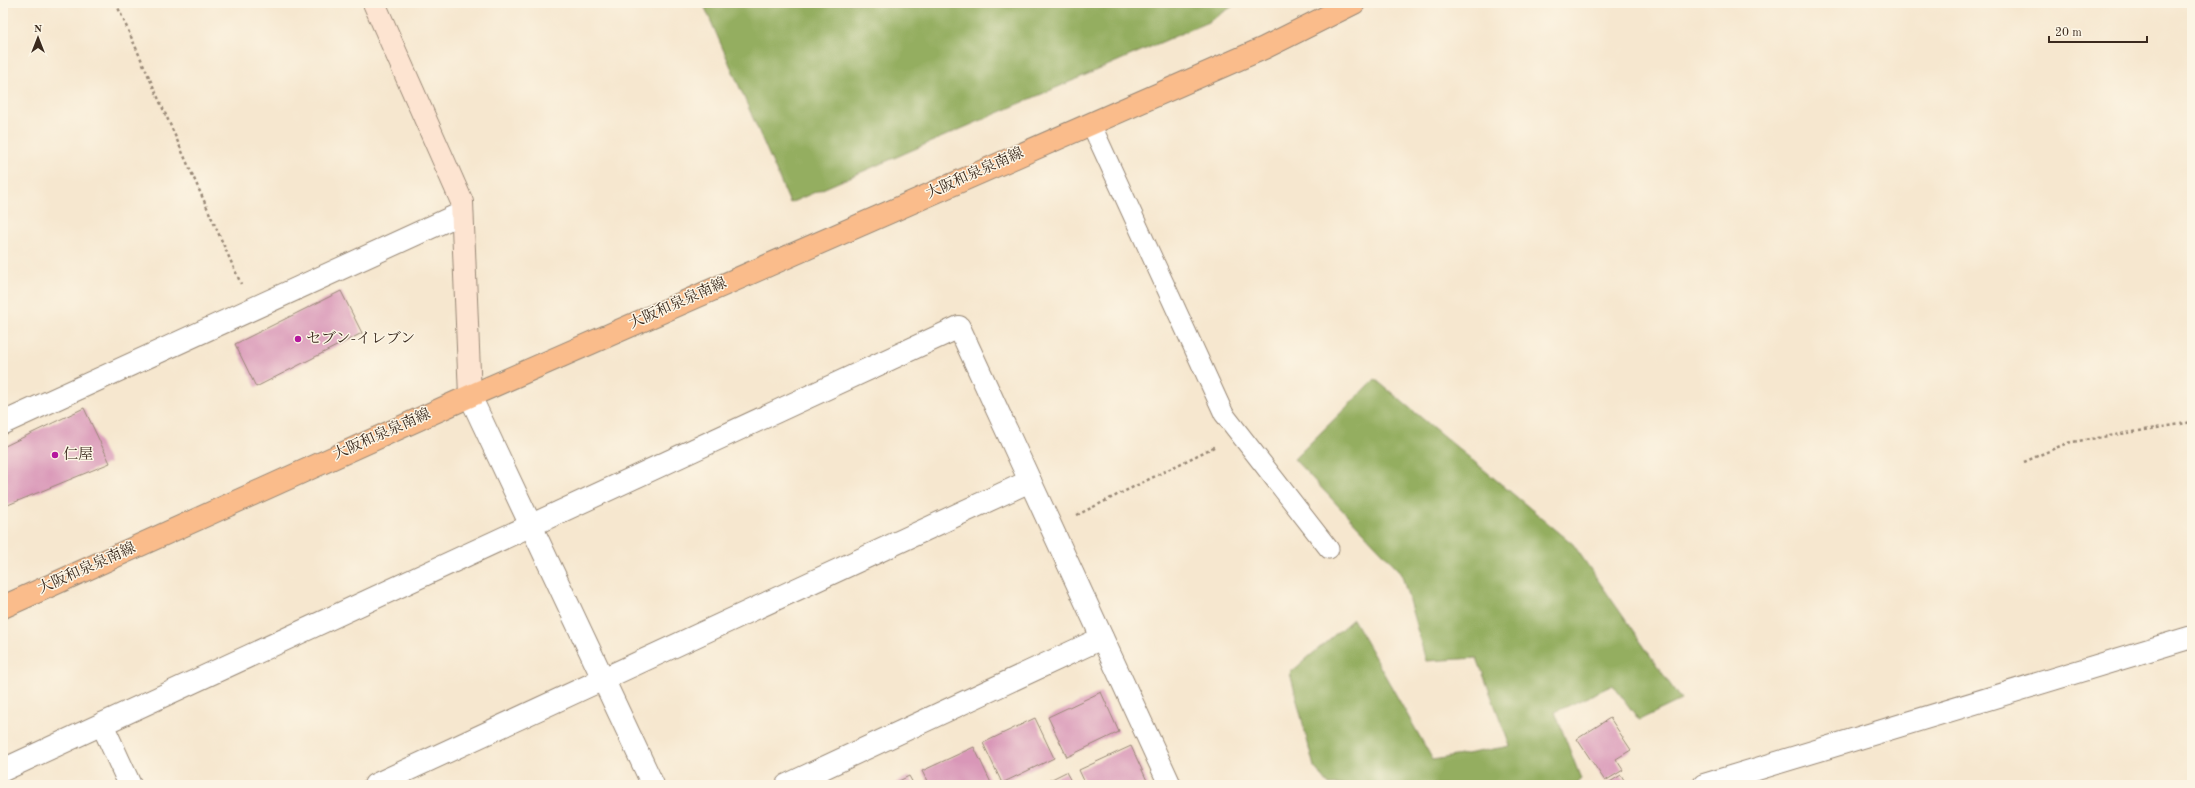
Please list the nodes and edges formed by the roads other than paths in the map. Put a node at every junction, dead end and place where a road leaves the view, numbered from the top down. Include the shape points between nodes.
1 (374, 3) edge
2 (1354, 3) edge
3 (1091, 124) junction
4 (462, 212) junction
5 (470, 396) junction
6 (3, 423) edge
7 (1030, 481) junction
8 (530, 526) junction
9 (1329, 550) dead end
10 (3, 607) edge
11 (2192, 637) edge
12 (1102, 638) junction
13 (603, 679) junction
14 (102, 724) junction
15 (3, 770) edge
16 (130, 785) edge
17 (375, 785) edge
18 (653, 785) edge
19 (787, 785) edge
20 (1170, 785) edge
21 (1704, 785) edge

1 - 4 street via 462,202
2 - 3 main road, 大阪和泉泉南線 via 1264,48
3 - 5 main road, 大阪和泉泉南線
3 - 9 lane via 1224,414
4 - 5 street
4 - 6 street
5 - 8 street
5 - 10 main road, 大阪和泉泉南線
7 - 8 street via 959,327
7 - 12 street
7 - 13 street
8 - 13 street
8 - 14 street
11 - 21 street
12 - 19 street
12 - 20 street
13 - 17 street
13 - 18 street
14 - 15 street
14 - 16 street

